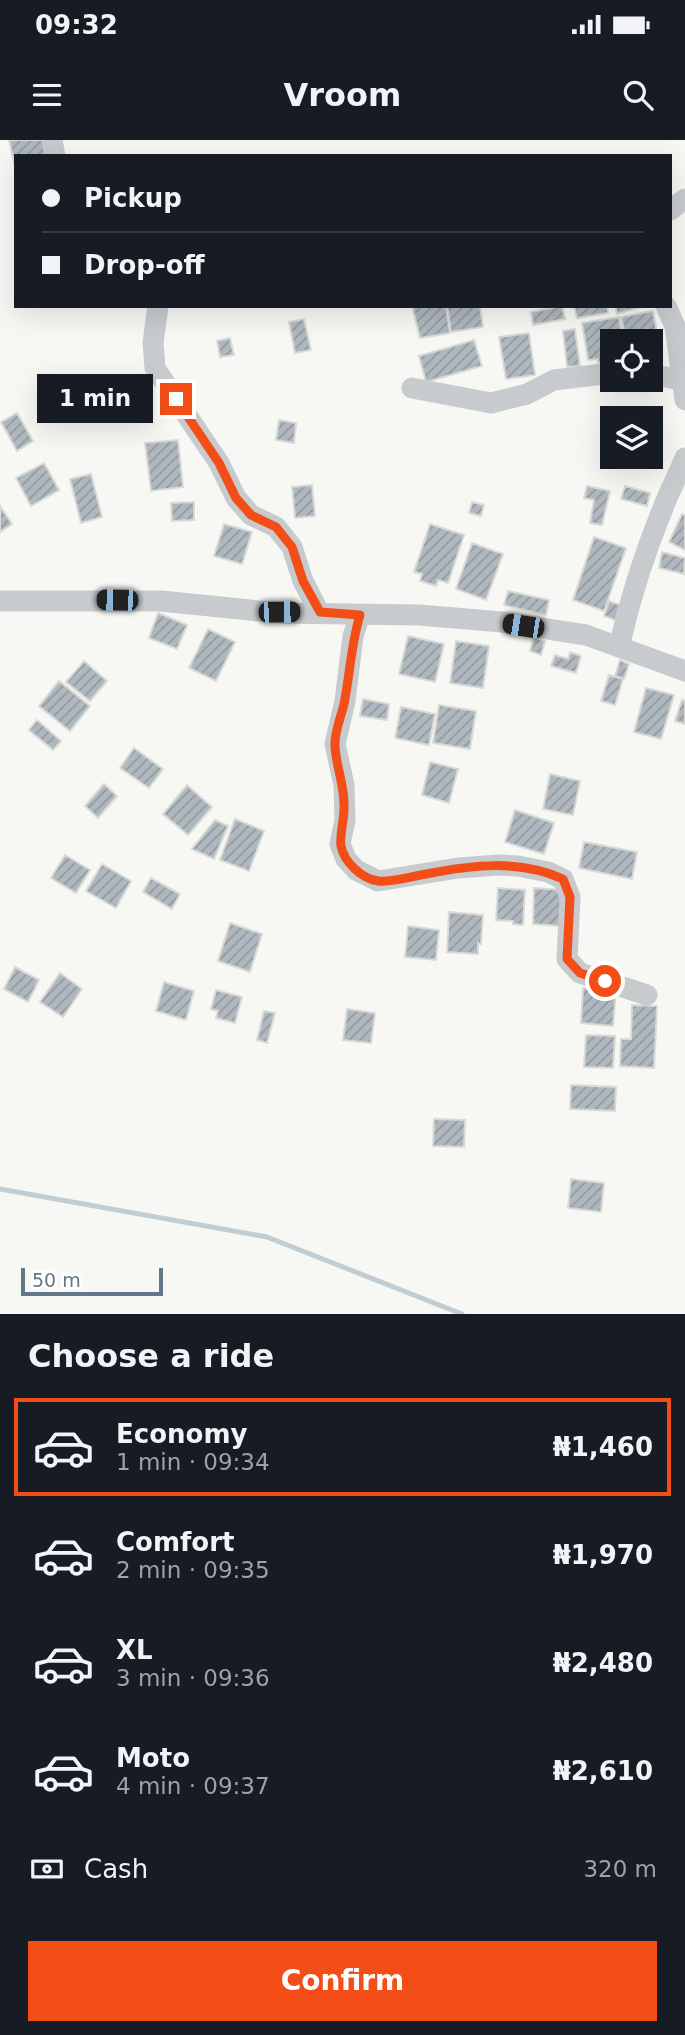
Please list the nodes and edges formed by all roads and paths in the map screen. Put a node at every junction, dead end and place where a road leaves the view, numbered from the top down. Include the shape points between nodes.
1 (158, 308) edge
2 (667, 308) edge
3 (600, 374) edge
4 (663, 379) edge
5 (685, 387) edge
6 (412, 388) dead end
7 (685, 458) edge
8 (0, 601) edge
9 (320, 612) junction
10 (360, 615) junction
11 (619, 647) junction
12 (685, 671) edge
13 (647, 995) dead end

1 - 9 street via 155,368 219,463 236,498 251,515 276,527 292,547
2 - 5 street via 675,326
3 - 6 street via 554,380 527,394 491,403
4 - 5 street
7 - 11 street via 665,501
8 - 9 street via 161,601
9 - 10 street
10 - 11 street via 502,622 586,635
10 - 13 street via 335,744 344,785 340,844 346,859 378,881 499,865 563,879 570,897 567,959 580,973
11 - 12 street

